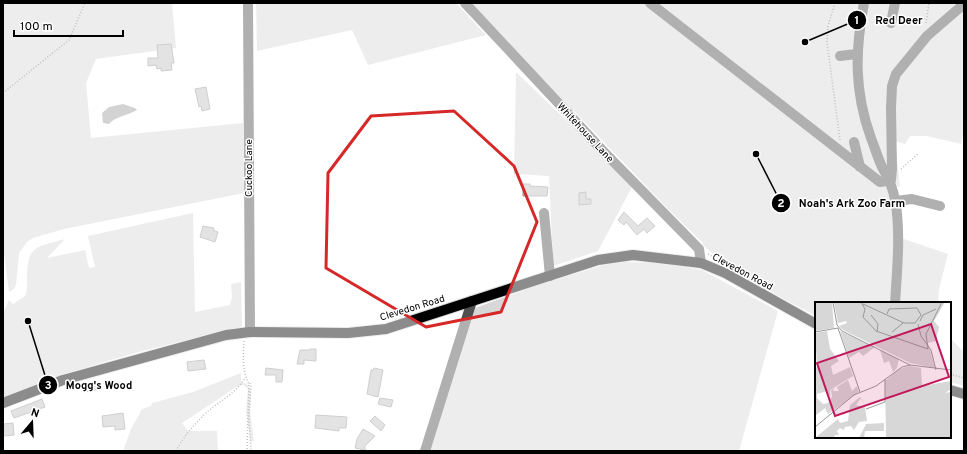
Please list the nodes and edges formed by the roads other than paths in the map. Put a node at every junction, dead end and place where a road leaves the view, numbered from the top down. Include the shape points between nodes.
1 (248, 3) edge
2 (465, 3) edge
3 (650, 3) edge
4 (864, 3) edge
5 (895, 3) edge
6 (964, 4) edge
7 (891, 23) dead end
8 (856, 54) junction
9 (840, 56) dead end
10 (854, 142) dead end
11 (860, 167) junction
12 (891, 178) junction
13 (896, 201) junction
14 (940, 206) dead end
15 (544, 213) dead end
16 (701, 263) junction
17 (550, 276) junction
18 (472, 301) junction
19 (894, 302) edge
20 (815, 323) edge
21 (250, 332) junction
22 (951, 390) edge
23 (964, 394) edge
24 (3, 403) edge
25 (425, 451) edge

1 - 21 street, Cuckoo Lane
2 - 16 street, Whitehouse Lane via 699,249
3 - 11 street
4 - 8 street
5 - 7 street
6 - 12 street via 927,36 896,74 892,86
8 - 9 street
8 - 12 street via 858,83 865,118 883,169
10 - 11 street
11 - 12 street via 880,182
12 - 13 street
13 - 14 street via 912,199
13 - 19 street via 898,269
15 - 17 street
16 - 17 main road, Clevedon Road via 633,255 598,260
16 - 20 main road, Clevedon Road via 725,273
17 - 18 main road, Clevedon Road
18 - 21 main road, Clevedon Road via 386,329 348,334
18 - 25 street
21 - 24 main road, Clevedon Road via 218,336 119,363 44,386
22 - 23 main road

